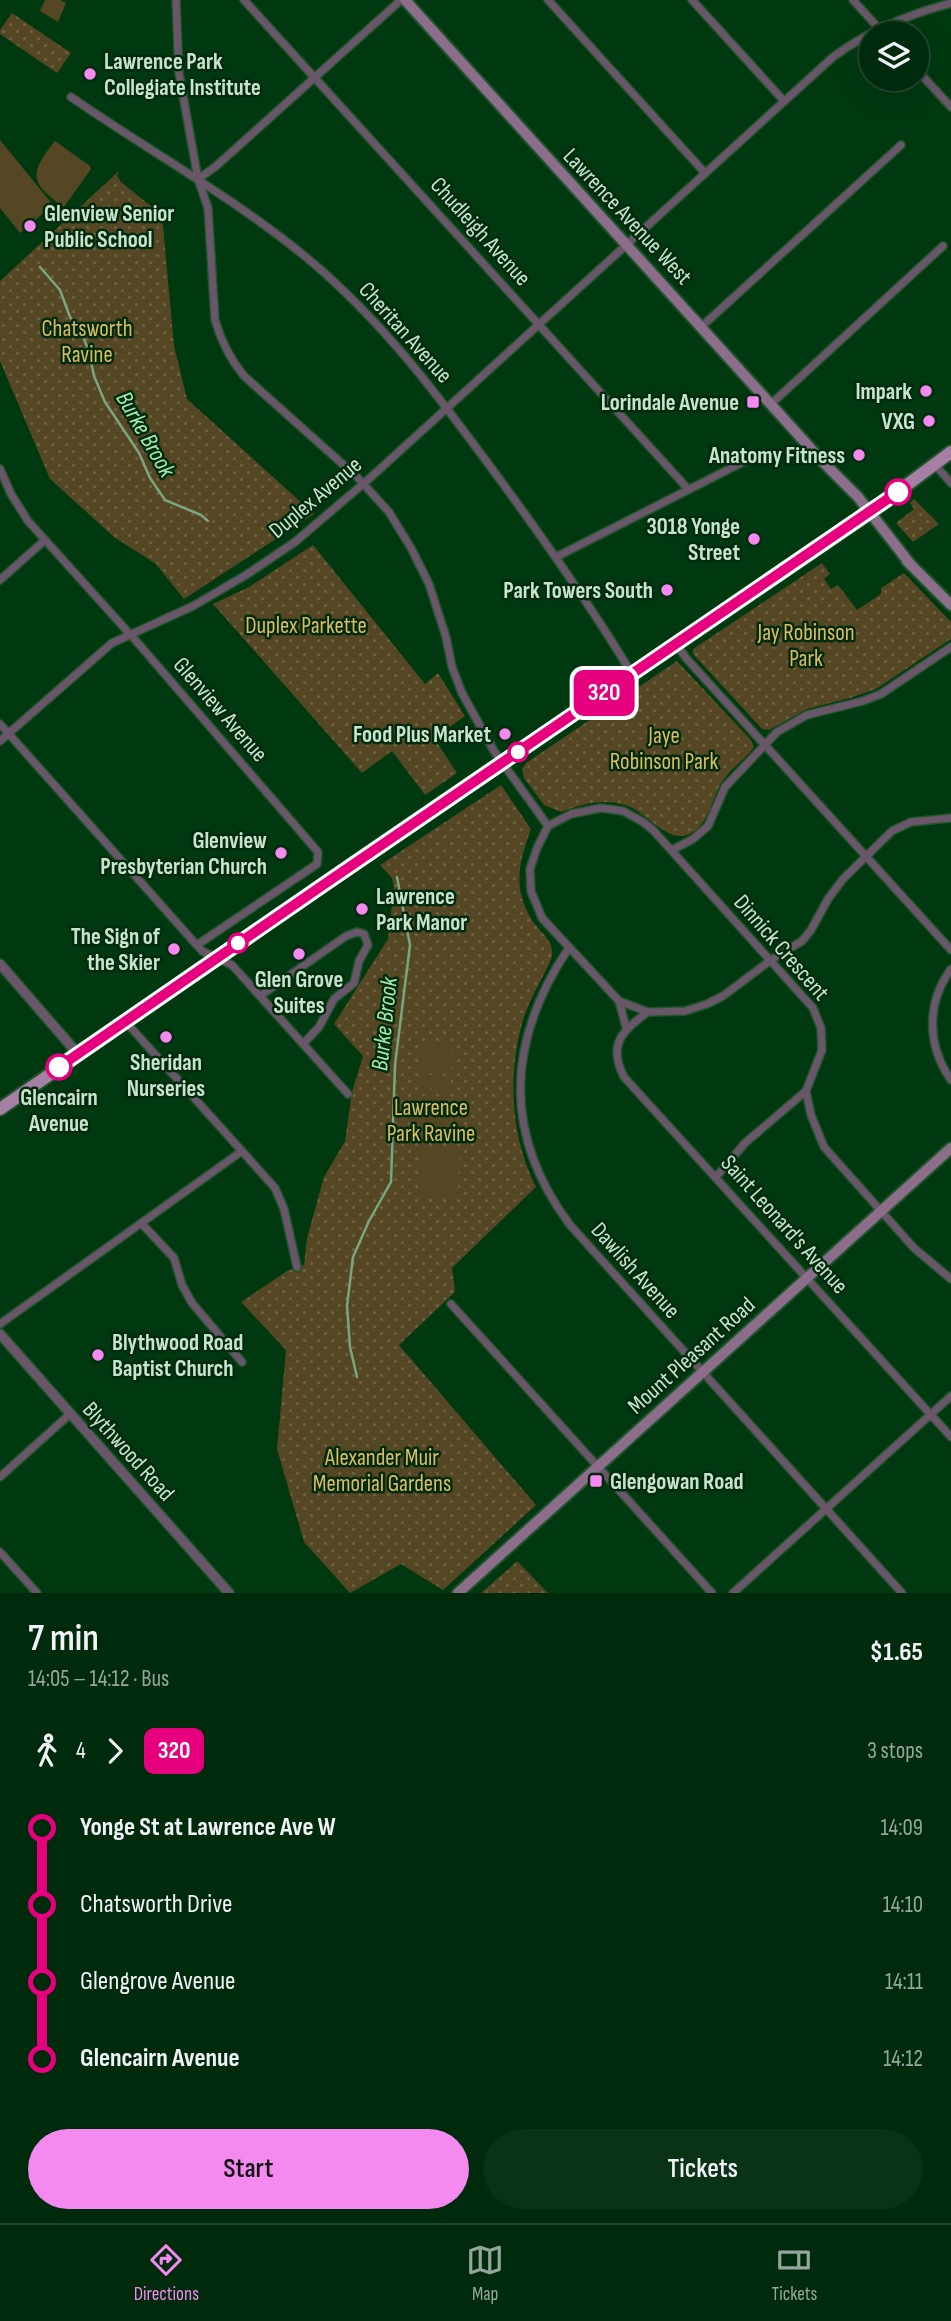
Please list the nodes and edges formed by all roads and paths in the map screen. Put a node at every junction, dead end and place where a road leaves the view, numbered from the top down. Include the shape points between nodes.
1 (176, 0) edge
2 (244, 0) edge
3 (403, 0) edge
4 (548, 0) edge
5 (692, 0) edge
6 (853, 0) edge
7 (951, 3) edge
8 (872, 21) edge
9 (897, 21) edge
10 (859, 43) edge
11 (315, 77) junction
12 (929, 83) edge
13 (71, 97) dead end
14 (784, 101) junction
15 (951, 107) edge
16 (901, 145) dead end
17 (705, 173) junction
18 (198, 179) junction
19 (626, 244) junction
20 (943, 246) dead end
21 (538, 323) junction
22 (701, 327) junction
23 (771, 404) junction
24 (447, 407) junction
25 (951, 452) edge
26 (747, 460) dead end
27 (935, 465) junction
28 (0, 469) edge
29 (363, 483) junction
30 (951, 483) edge
31 (688, 489) junction
32 (868, 515) junction
33 (45, 540) junction
34 (556, 557) junction
35 (0, 580) edge
36 (951, 606) edge
37 (130, 634) junction
38 (676, 644) junction
39 (951, 647) edge
40 (632, 674) junction
41 (0, 724) edge
42 (9, 733) junction
43 (0, 741) edge
44 (765, 745) junction
45 (502, 763) junction
46 (951, 818) edge
47 (548, 827) junction
48 (672, 850) junction
49 (866, 857) junction
50 (197, 945) junction
51 (568, 949) junction
52 (951, 950) edge
53 (216, 958) junction
54 (771, 960) junction
55 (0, 964) edge
56 (951, 969) edge
57 (260, 996) junction
58 (619, 1001) junction
59 (648, 1012) junction
60 (125, 1021) junction
61 (626, 1027) junction
62 (303, 1044) junction
63 (78, 1054) junction
64 (951, 1080) edge
65 (806, 1091) junction
66 (348, 1094) dead end
67 (0, 1109) edge
68 (951, 1148) edge
69 (242, 1151) junction
70 (716, 1177) junction
71 (881, 1212) junction
72 (142, 1224) junction
73 (297, 1267) dead end
74 (807, 1279) junction
75 (951, 1279) edge
76 (451, 1304) dead end
77 (0, 1324) edge
78 (0, 1334) edge
79 (242, 1362) dead end
80 (703, 1373) junction
81 (951, 1396) edge
82 (70, 1414) junction
83 (931, 1414) junction
84 (951, 1437) edge
85 (598, 1468) junction
86 (0, 1476) edge
87 (826, 1509) junction
88 (0, 1552) edge
89 (37, 1593) edge
90 (229, 1593) edge
91 (458, 1593) edge
92 (712, 1593) edge
93 (733, 1593) edge
94 (902, 1593) edge

1 - 18 street via 179,73
2 - 11 street, Chudleigh Avenue
3 - 11 street
3 - 19 main road, Lawrence Avenue West
4 - 17 street
5 - 14 street
6 - 8 street
7 - 9 street, Duplex Avenue
10 - 14 street, Duplex Avenue via 833,58
11 - 18 street
11 - 21 street, Chudleigh Avenue
12 - 15 street
13 - 18 street, Cheritan Avenue
14 - 17 street, Duplex Avenue
16 - 22 street
17 - 19 street, Duplex Avenue
18 - 24 street, Cheritan Avenue via 254,216 326,275 397,345
18 - 29 street via 208,208 215,320 231,360
19 - 21 street, Duplex Avenue
19 - 22 main road, Lawrence Avenue West
20 - 23 street
21 - 24 street, Duplex Avenue
21 - 31 street, Chudleigh Avenue
22 - 23 main road, Lawrence Avenue West
23 - 32 main road, Lawrence Avenue West
24 - 29 street, Duplex Avenue
24 - 34 street, Cheritan Avenue
25 - 27 main road
26 - 31 street
27 - 30 street
27 - 32 main road
28 - 33 street, Glenview Avenue via 20,511
29 - 37 street, Duplex Avenue via 295,542 246,575 193,606
29 - 45 street via 388,512 422,569 439,612 456,680
31 - 34 street
32 - 36 main road, Lawrence Avenue West
32 - 38 main road
33 - 35 street
33 - 37 street, Glenview Avenue
34 - 40 street, Cheritan Avenue
37 - 42 street, Duplex Avenue via 112,643
37 - 50 street, Glenview Avenue via 318,852 317,863
38 - 40 main road
38 - 44 street
39 - 44 street via 881,694 799,719
40 - 45 main road
41 - 42 street
42 - 43 street, Duplex Avenue
42 - 50 street
44 - 48 street via 725,787 708,826
44 - 49 street
45 - 47 street
45 - 53 main road
46 - 49 street via 902,825
47 - 48 street, Dinnick Crescent via 582,810 624,811
47 - 51 street via 533,858 531,891 537,910
48 - 54 street, Dinnick Crescent
49 - 52 street
49 - 54 street via 838,885 806,937
50 - 53 street
51 - 58 street
51 - 80 street, Dawlish Avenue via 540,997 523,1054 521,1104 533,1163 569,1225
53 - 57 street via 232,965
53 - 60 main road
54 - 59 street via 707,1004 679,1012
54 - 65 street, Dinnick Crescent via 820,1021 821,1056
55 - 63 street
56 - 64 street via 932,1017 933,1041
57 - 62 street
57 - 62 street via 346,936 363,934 368,945 354,983 334,999 319,1027
58 - 59 street
58 - 61 street, Saint Leonard's Avenue
59 - 61 street
60 - 63 main road
60 - 69 street
61 - 70 street, Saint Leonard's Avenue via 617,1053 624,1077
62 - 66 street
63 - 67 main road
65 - 70 street via 745,1143
65 - 71 street via 824,1147
68 - 71 main road, Mount Pleasant Road
69 - 72 street
69 - 73 street via 280,1197
70 - 74 street, Saint Leonard's Avenue
71 - 74 main road, Mount Pleasant Road
71 - 75 street via 925,1260
72 - 77 street
72 - 79 street via 174,1258 186,1294 198,1312
74 - 80 main road, Mount Pleasant Road
74 - 83 street, Saint Leonard's Avenue
76 - 85 street
78 - 82 street, Blythwood Road
80 - 85 main road, Mount Pleasant Road
80 - 87 street, Dawlish Avenue
81 - 83 street
82 - 86 street
82 - 90 street, Blythwood Road
83 - 84 street, Saint Leonard's Avenue
83 - 87 street
85 - 91 main road, Mount Pleasant Road
85 - 92 street
87 - 93 street
87 - 94 street, Dawlish Avenue
88 - 89 street

